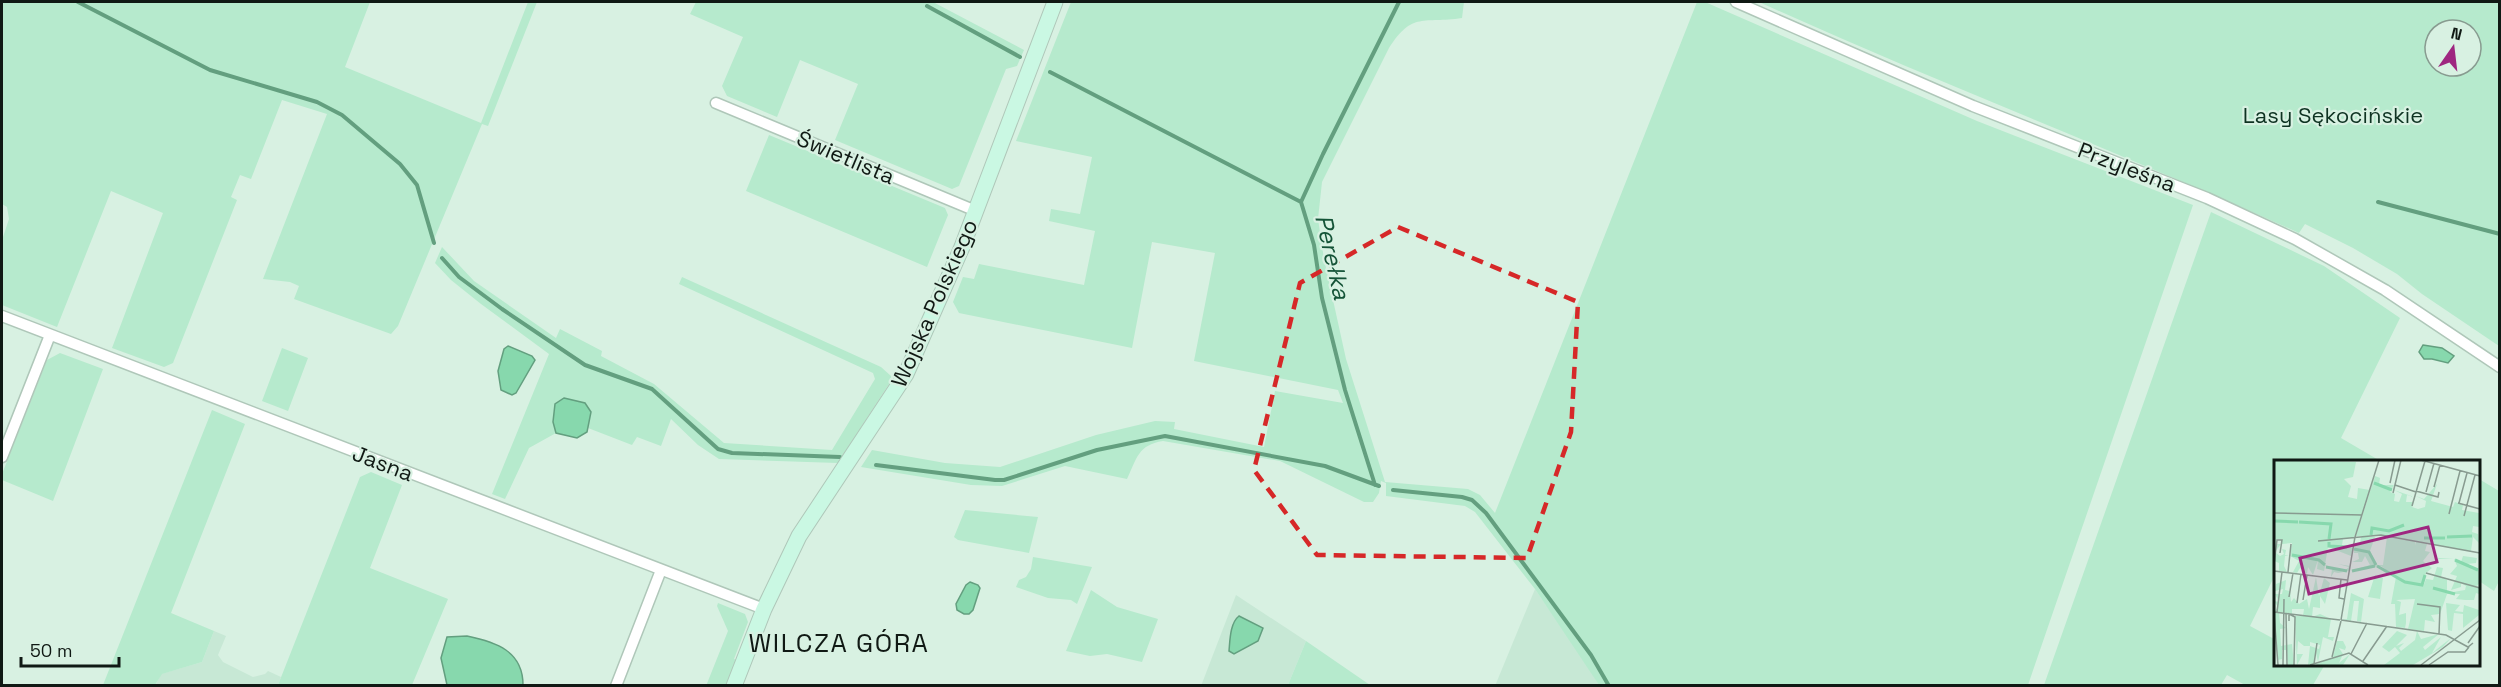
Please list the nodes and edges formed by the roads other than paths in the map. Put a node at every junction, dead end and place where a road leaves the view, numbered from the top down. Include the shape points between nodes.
1 (1055, 2) edge
2 (1736, 2) edge
3 (716, 103) dead end
4 (976, 211) junction
5 (2, 316) edge
6 (50, 335) junction
7 (2499, 367) edge
8 (2, 457) edge
9 (661, 570) junction
10 (764, 609) junction
11 (616, 686) edge
12 (734, 686) edge

1 - 4 street, Wojska Polskiego
2 - 7 street, Przyleśna via 1973,106 2207,198 2295,239 2385,290
3 - 4 street, Świetlista
4 - 10 street, Wojska Polskiego via 906,374 799,536
5 - 6 street, Jasna
6 - 8 street
6 - 9 street, Jasna
9 - 10 street, Jasna
9 - 11 street
10 - 12 street, Wojska Polskiego

